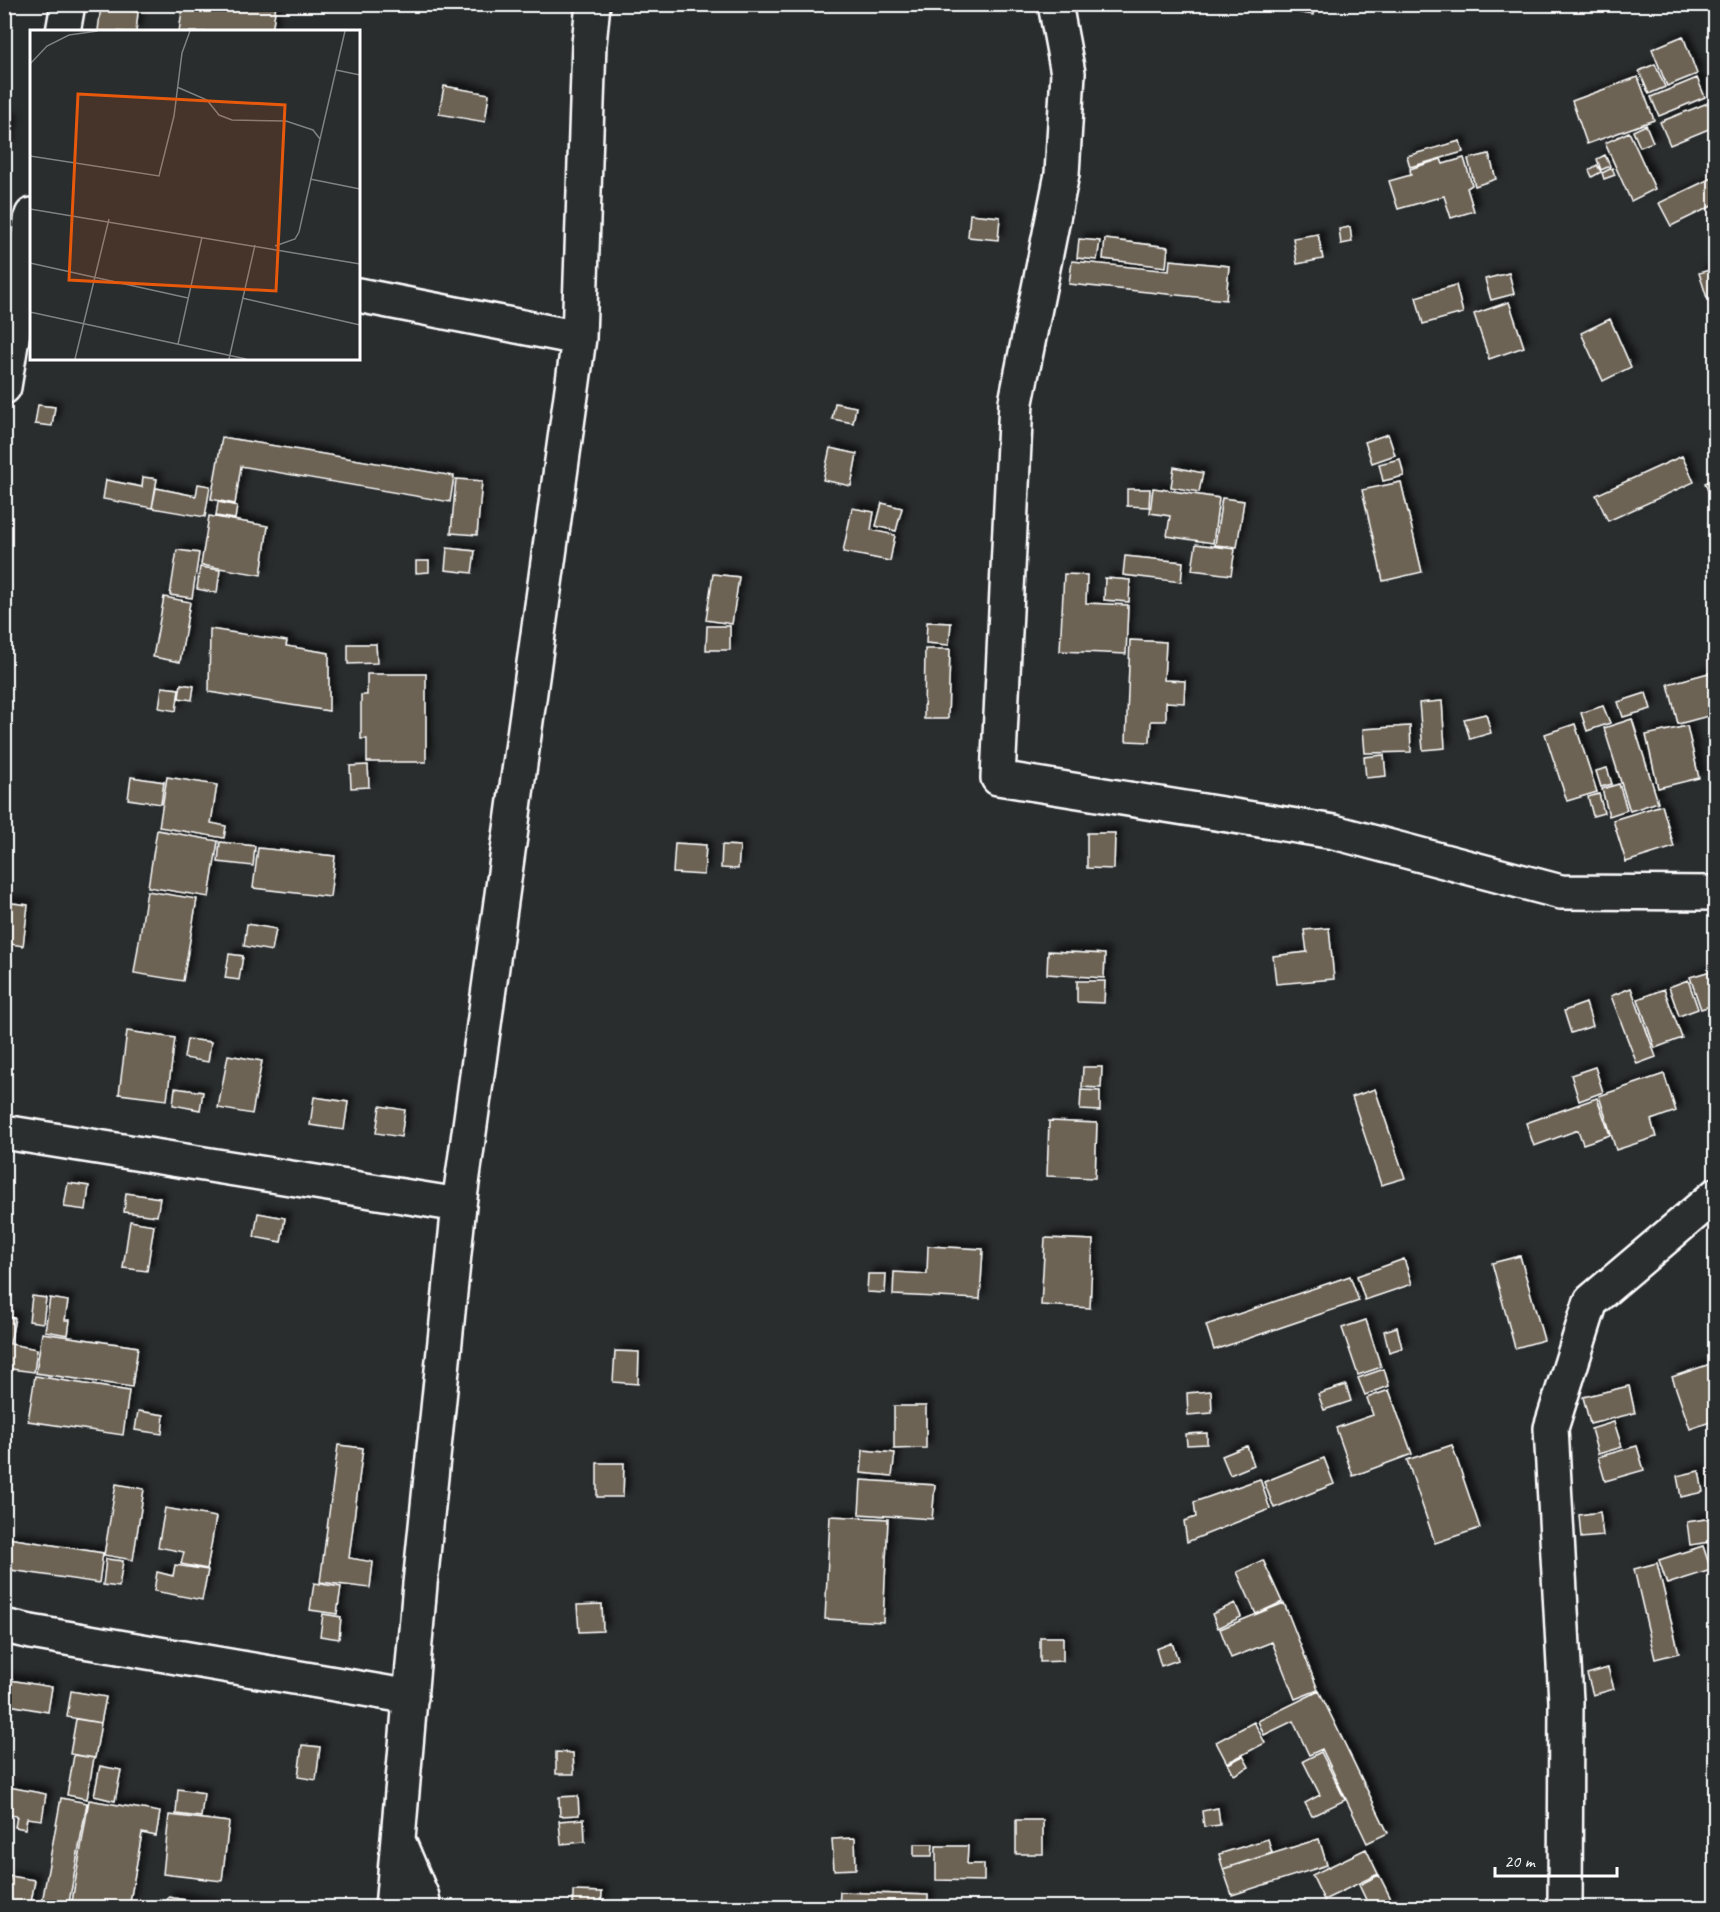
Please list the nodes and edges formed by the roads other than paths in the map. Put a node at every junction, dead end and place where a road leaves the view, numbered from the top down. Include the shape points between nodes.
1 (68, 4) edge
2 (593, 4) edge
3 (1055, 4) edge
4 (63, 30) edge
5 (25, 218) edge
6 (360, 295) edge
7 (579, 338) junction
8 (4, 387) edge
9 (1716, 893) edge
10 (4, 1132) edge
11 (1716, 1195) edge
12 (459, 1205) junction
13 (4, 1626) edge
14 (411, 1697) junction
15 (398, 1840) junction
16 (392, 1908) edge
17 (424, 1908) edge
18 (1565, 1908) edge

1 - 4 street
2 - 7 street
3 - 9 street via 1068,73 1062,174 1016,402 998,778 1334,832 1561,892
5 - 8 street
6 - 7 street
7 - 12 street
10 - 12 street
11 - 18 street via 1591,1301 1551,1428 1566,1701
12 - 14 street
13 - 14 street
14 - 15 street
15 - 16 street
15 - 17 street

